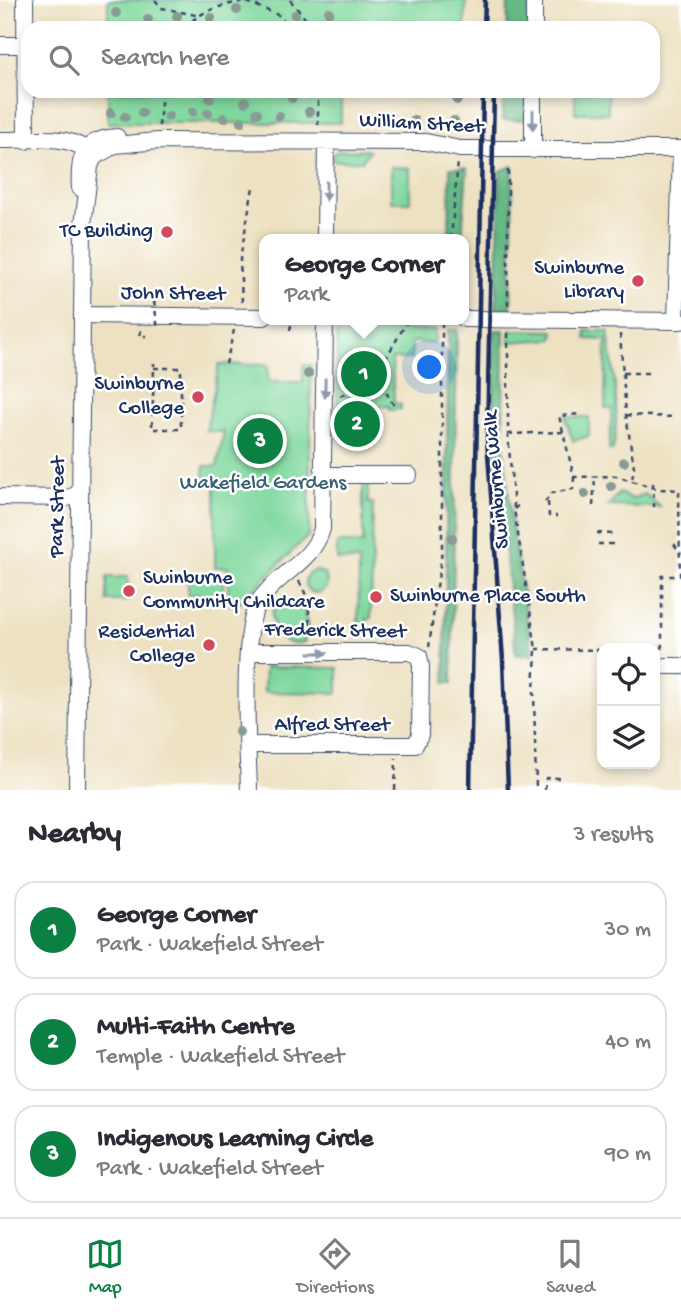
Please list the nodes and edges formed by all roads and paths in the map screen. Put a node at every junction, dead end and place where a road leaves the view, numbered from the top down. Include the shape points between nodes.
1 (25, 0) edge
2 (155, 0) edge
3 (258, 0) edge
4 (290, 0) edge
5 (534, 0) edge
6 (246, 1) edge
7 (196, 15) junction
8 (25, 21) edge
9 (191, 21) edge
10 (284, 21) edge
11 (307, 21) edge
12 (534, 21) edge
13 (0, 45) edge
14 (21, 45) edge
15 (26, 98) edge
16 (161, 98) edge
17 (318, 98) edge
18 (533, 98) edge
19 (318, 125) dead end
20 (0, 140) edge
21 (26, 141) junction
22 (158, 141) junction
23 (326, 142) junction
24 (460, 149) junction
25 (681, 149) edge
26 (533, 150) junction
27 (90, 153) junction
28 (508, 165) dead end
29 (254, 187) dead end
30 (325, 234) edge
31 (451, 234) edge
32 (154, 301) dead end
33 (82, 315) junction
34 (239, 316) junction
35 (259, 317) edge
36 (469, 319) edge
37 (508, 319) junction
38 (619, 320) junction
39 (675, 321) edge
40 (291, 325) edge
41 (325, 325) edge
42 (405, 325) edge
43 (442, 325) edge
44 (151, 330) dead end
45 (158, 330) dead end
46 (290, 330) dead end
47 (146, 336) dead end
48 (226, 364) dead end
49 (154, 365) joint
50 (623, 373) junction
51 (649, 373) dead end
52 (376, 376) junction
53 (337, 397) dead end
54 (396, 409) dead end
55 (580, 411) dead end
56 (626, 415) junction
57 (675, 416) dead end
58 (563, 432) junction
59 (508, 434) junction
60 (436, 436) dead end
61 (442, 436) junction
62 (324, 475) junction
63 (409, 475) dead end
64 (574, 477) junction
65 (595, 477) junction
66 (632, 481) junction
67 (653, 483) dead end
68 (80, 494) junction
69 (0, 497) edge
70 (520, 504) dead end
71 (593, 506) dead end
72 (654, 507) dead end
73 (514, 509) junction
74 (557, 516) dead end
75 (597, 533) dead end
76 (614, 534) dead end
77 (678, 542) edge
78 (598, 544) dead end
79 (614, 544) dead end
80 (681, 554) edge
81 (292, 569) junction
82 (536, 649) junction
83 (250, 650) junction
84 (597, 650) edge
85 (660, 652) edge
86 (312, 653) junction
87 (419, 656) junction
88 (248, 745) junction
89 (396, 747) junction
90 (561, 778) dead end
91 (77, 790) edge
92 (249, 790) edge
93 (395, 790) edge
94 (536, 790) edge
95 (545, 790) edge

1 - 8 street
2 - 7 path via 162,8
3 - 6 path
4 - 11 path
5 - 12 street
6 - 7 path
6 - 10 path
7 - 9 path
13 - 14 street
15 - 21 street
16 - 22 path
17 - 19 path
18 -> 26 street
20 - 21 street
21 - 27 street via 69,141
22 - 23 street, William Street
22 - 27 street, William Street via 100,139
23 - 24 street, William Street via 426,142
23 -> 30 street
24 - 26 street, William Street
24 - 31 path
25 - 26 street, William Street
25 - 39 street
27 - 33 street, Park Street via 79,167
28 - 37 path, Swinburne Walk
29 - 34 path via 240,259
32 - 45 path, bridge
33 - 34 street, John Street
33 - 68 street, Park Street
34 - 35 street, John Street
34 - 48 path
36 - 37 street
37 - 38 street
37 - 59 path, Swinburne Walk
38 - 39 street
38 - 50 path
40 - 46 path
41 -> 62 street
42 - 52 path
43 - 61 path
44 - 47 path via 140,330 140,336
49 - 49 path via 152,429 180,429 181,368
50 - 51 path
50 - 56 path
52 - 53 path
52 - 54 path
55 - 58 path via 559,416
56 - 57 path
56 - 66 path
58 - 59 path
58 - 64 path
59 - 73 path, Swinburne Walk
60 - 61 path
61 - 87 path via 440,582 431,643
62 - 63 street
62 - 81 street via 319,541
64 - 65 path
64 - 74 path via 573,489 552,494 546,502 549,516
65 - 66 path
65 - 71 path
66 - 77 path via 679,490
67 - 72 path, bridge
68 - 69 street via 67,498
68 - 91 street, Park Street
70 - 73 path
73 - 82 path, Swinburne Walk
75 - 76 path
77 - 80 path, bridge
77 - 85 path via 680,576 662,576
78 - 79 path
81 - 83 street via 255,608
81 - 86 path via 309,599
82 - 84 path
82 - 94 path, Swinburne Walk
83 - 86 street, Frederick Street
83 - 88 street
86 -> 87 street, Frederick Street via 410,652
87 - 89 street, Alfred Street via 420,736 415,745
88 - 89 street, Alfred Street
88 - 92 street
89 - 93 path
90 - 95 path via 545,778

